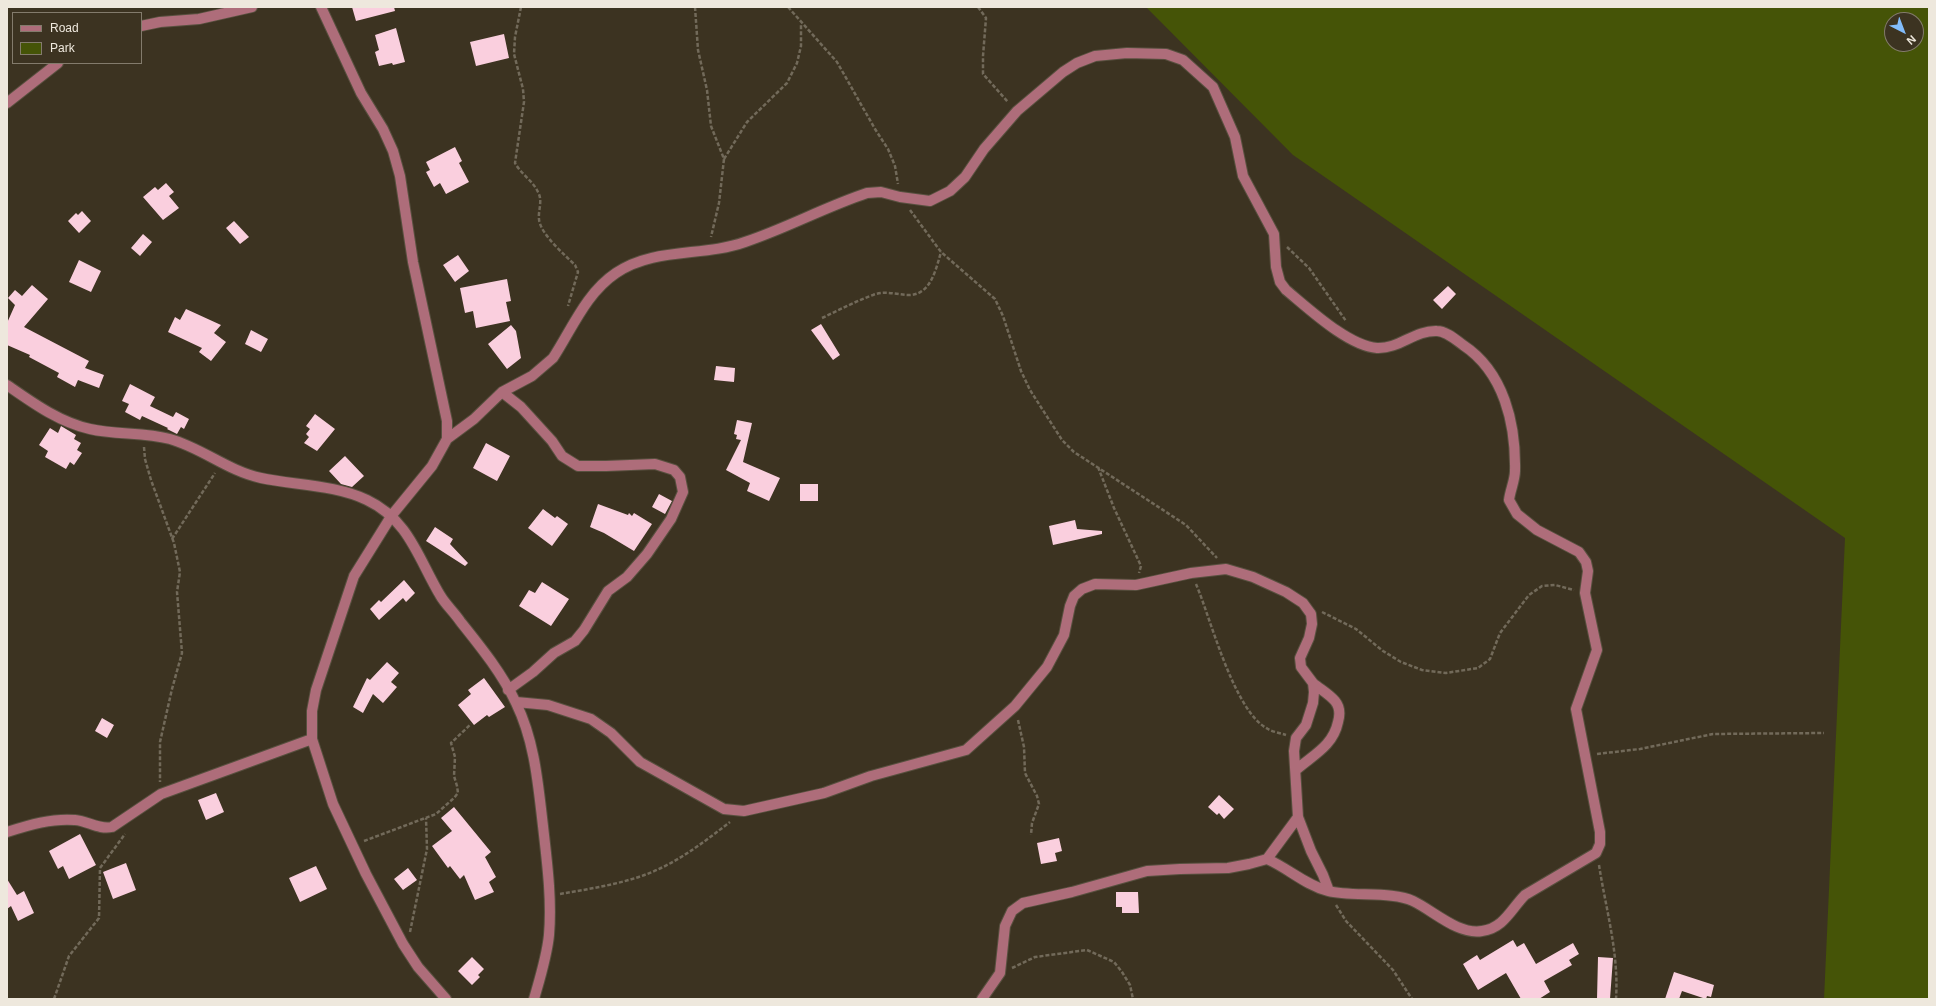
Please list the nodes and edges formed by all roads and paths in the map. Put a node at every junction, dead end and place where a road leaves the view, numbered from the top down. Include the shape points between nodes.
1 (252, 7) edge
2 (321, 7) edge
3 (521, 7) edge
4 (695, 7) edge
5 (788, 7) edge
6 (978, 7) edge
7 (802, 24) junction
8 (142, 26) edge
9 (57, 64) edge
10 (7, 103) edge
11 (1017, 111) junction
12 (724, 158) junction
13 (900, 197) junction
14 (1274, 234) junction
15 (707, 250) junction
16 (941, 252) junction
17 (568, 309) dead end
18 (822, 318) dead end
19 (1355, 342) junction
20 (7, 386) edge
21 (502, 392) junction
22 (142, 434) junction
23 (447, 439) junction
24 (217, 461) junction
25 (1098, 466) junction
26 (392, 515) junction
27 (172, 539) junction
28 (1226, 569) junction
29 (1191, 573) junction
30 (1136, 585) junction
31 (1585, 593) junction
32 (1303, 603) junction
33 (1313, 683) junction
34 (508, 690) junction
35 (516, 702) junction
36 (1015, 706) junction
37 (471, 724) dead end
38 (1824, 733) dead end
39 (1296, 738) junction
40 (312, 739) junction
41 (1584, 755) junction
42 (1296, 770) junction
43 (161, 794) junction
44 (744, 811) junction
45 (1298, 817) junction
46 (426, 818) junction
47 (128, 829) dead end
48 (7, 832) edge
49 (1031, 836) dead end
50 (352, 846) junction
51 (1596, 852) junction
52 (1267, 859) junction
53 (1330, 891) junction
54 (550, 896) junction
55 (406, 949) junction
56 (1000, 973) junction
57 (54, 999) edge
58 (446, 999) edge
59 (534, 999) edge
60 (982, 999) edge
61 (1133, 999) edge
62 (1412, 999) edge
63 (1616, 999) edge

1 - 8 street via 199,19
2 - 23 street via 361,93 393,150 400,176 413,262 447,421
3 - 17 path via 514,37 514,54 524,102 515,163 540,195 539,220 543,229 575,265 578,272
4 - 12 path via 698,50 707,90 711,126
5 - 7 path
6 - 11 path via 986,18 983,74
7 - 12 path via 797,63 787,83 747,122
7 - 13 path via 837,62 888,148 895,166
9 - 10 street
11 - 13 street via 984,149 965,177 950,191 930,201
11 - 14 street via 1063,72 1095,56 1127,53 1166,54 1183,60 1213,87 1235,137 1243,176
12 - 15 path via 718,203
13 - 15 street via 881,192 867,193 745,243
13 - 16 path
14 - 19 path via 1309,268 1345,320
14 - 19 street via 1276,267 1280,282 1286,290
15 - 21 street via 644,260 616,273 594,293 553,358 532,376
16 - 18 path via 931,281 918,293 873,294
16 - 25 path via 995,299 1021,371 1045,414 1062,440 1074,452
19 - 31 street via 1376,348 1391,347 1427,331 1439,331 1474,352 1496,382 1514,430 1515,472 1509,500 1517,514 1537,530 1579,552 1586,562 1588,571
20 - 22 street via 45,411 68,421 102,431
21 - 23 street via 474,419
21 - 34 street via 521,407 562,456 578,466 655,464 674,470 680,478 683,492 671,520 647,554 627,577 608,591 575,641
22 - 24 street via 172,439
22 - 27 path via 147,466
23 - 26 street via 432,466
24 - 26 street via 259,478 343,492 365,499
24 - 27 path via 215,475
25 - 28 path via 1186,525
25 - 30 path via 1141,566
26 - 34 street via 414,544 440,596 480,646
26 - 40 street via 354,576 316,690 312,711
27 - 43 path via 180,572 177,592 182,653 160,742
28 - 29 street
28 - 32 street via 1253,577
29 - 30 street
29 - 39 path via 1204,601 1223,660 1251,713 1267,729
30 - 36 street via 1094,584 1074,596 1064,635 1047,667
31 - 32 path via 1555,585 1542,586 1529,595 1500,633 1490,659 1478,668 1446,673 1422,670 1401,662 1356,629
31 - 41 street via 1597,650 1576,709
32 - 33 street via 1311,614 1312,624 1300,658 1301,667
33 - 39 street via 1313,703 1306,725
33 - 42 street via 1335,701 1340,716 1336,732 1328,744
34 - 35 street
35 - 44 street via 548,705 591,719 611,733 640,762 724,809
35 - 54 street via 529,736 538,774
36 - 44 street via 966,750 871,776 824,793
36 - 49 path via 1024,747 1025,773 1039,804 1032,823
37 - 46 path via 451,744 455,757 454,776 458,793 444,808
38 - 41 path via 1713,734 1640,750
39 - 42 street
40 - 43 street
40 - 50 street via 333,804
41 - 51 street via 1600,832 1600,844
42 - 45 street
43 - 48 street via 112,827 104,828 82,821 67,820 30,825
44 - 54 path via 698,847 660,868 608,886
45 - 52 street
45 - 53 street
46 - 50 path
46 - 55 path via 427,849
47 - 57 path via 100,868 99,918 69,956
50 - 55 street
51 - 53 street via 1525,895 1504,922 1481,931 1464,930 1412,900
51 - 63 path via 1614,946
52 - 53 street via 1294,876
52 - 56 street via 1228,868 1147,871 1072,892 1023,902 1012,911 1005,926
53 - 62 path via 1346,921 1394,970
54 - 59 street via 547,948
55 - 58 street
56 - 60 street
56 - 61 path via 1035,957 1087,950 1114,962 1130,985

